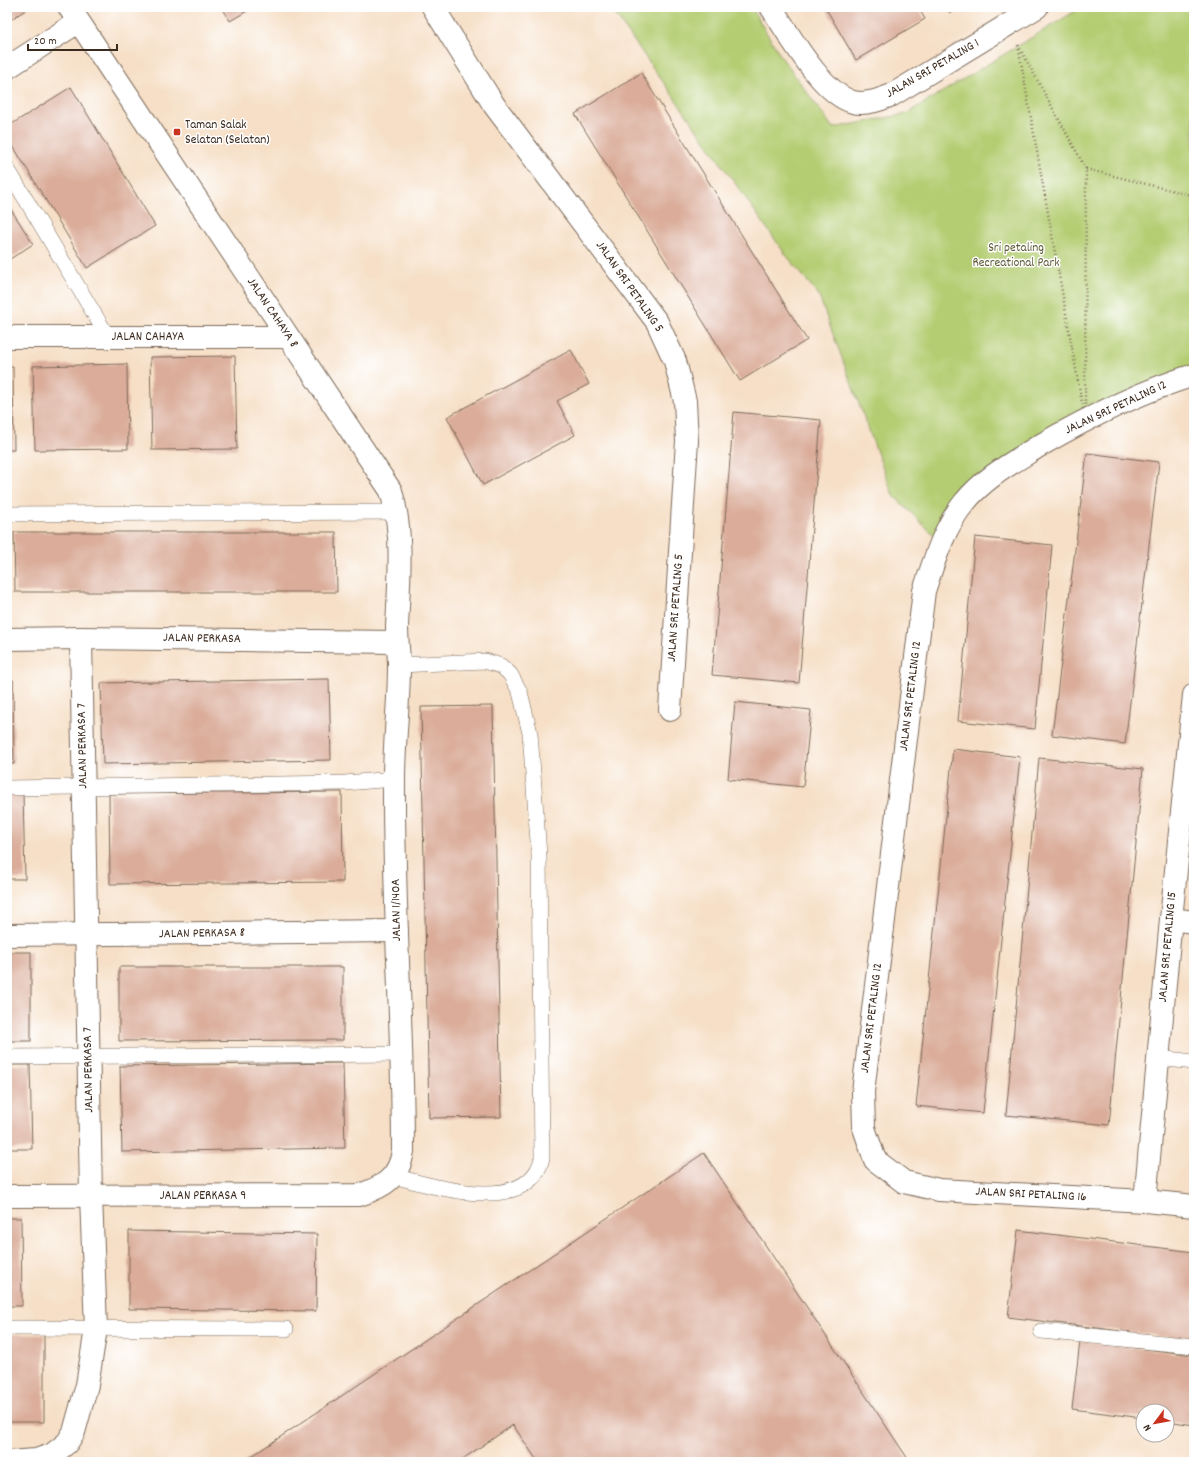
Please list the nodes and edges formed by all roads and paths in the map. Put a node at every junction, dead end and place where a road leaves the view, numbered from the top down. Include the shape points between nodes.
1 (433, 7) edge
2 (771, 7) edge
3 (1037, 7) edge
4 (74, 14) edge
5 (7, 68) edge
6 (7, 168) edge
7 (1086, 169) junction
8 (1194, 196) edge
9 (7, 336) edge
10 (108, 337) junction
11 (288, 337) junction
12 (1194, 375) edge
13 (1085, 420) junction
14 (397, 512) junction
15 (7, 514) edge
16 (81, 638) junction
17 (7, 639) edge
18 (397, 642) junction
19 (399, 665) junction
20 (1194, 695) edge
21 (670, 710) dead end
22 (394, 779) junction
23 (84, 787) junction
24 (7, 788) edge
25 (1170, 919) junction
26 (1194, 922) edge
27 (397, 931) junction
28 (7, 935) edge
29 (87, 936) junction
30 (403, 1054) junction
31 (7, 1057) edge
32 (88, 1058) junction
33 (1158, 1058) junction
34 (1194, 1062) edge
35 (875, 1160) joint
36 (393, 1176) junction
37 (7, 1196) edge
38 (91, 1196) junction
39 (1145, 1201) junction
40 (1194, 1206) edge
41 (7, 1328) edge
42 (96, 1329) junction
43 (286, 1329) dead end
44 (1041, 1331) dead end
45 (1194, 1346) edge
46 (7, 1462) edge
47 (18, 1462) edge

1 - 21 street, JALAN SRI PETALING 5 via 494,105 657,322 675,361 685,401 687,441
2 - 3 street, JALAN SRI PETALING 1 via 804,58 826,86 853,102 873,102 892,95
4 - 5 street
4 - 11 street, JALAN CAHAYA 8
6 - 10 lane
7 - 8 path
7 - 13 path
7 - 13 path via 1018,45
9 - 10 street, JALAN CAHAYA
10 - 11 street, JALAN CAHAYA
11 - 14 street, JALAN CAHAYA 8 via 391,491
12 - 13 street, JALAN SRI PETALING 12 via 1160,386
13 - 35 street, JALAN SRI PETALING 12 via 993,474 964,503 941,542 924,591 863,1092 864,1128
14 - 15 lane
14 - 18 street, JALAN CAHAYA 8
16 - 17 street, JALAN PERKASA
16 - 18 street, JALAN PERKASA
16 - 23 street, JALAN PERKASA 7
18 - 19 street, JALAN 1/140A
19 - 22 street, JALAN 1/140A
19 - 36 lane via 486,661 501,666 510,674 520,692 530,733 539,855 542,1158 540,1169 534,1177 522,1186 505,1192 456,1192
20 - 25 street, JALAN SRI PETALING 15
22 - 23 lane via 345,783
22 - 27 street, JALAN 1/140A
23 - 24 lane
23 - 29 street, JALAN PERKASA 7
25 - 26 street
25 - 33 street, JALAN SRI PETALING 15
27 - 29 street, JALAN PERKASA 8
27 - 30 street, JALAN 1/140A
28 - 29 street, JALAN PERKASA 8
29 - 32 street, JALAN PERKASA 7
30 - 32 lane
30 - 36 street, JALAN 1/140A via 403,1151 401,1165
31 - 32 lane
32 - 38 street, JALAN PERKASA 7
33 - 34 lane
33 - 39 street, JALAN SRI PETALING 15
35 - 39 street, JALAN SRI PETALING 16 via 904,1182 940,1190
36 - 38 street, JALAN PERKASA 9 via 385,1184 359,1195
37 - 38 street, JALAN PERKASA 9
38 - 42 street, JALAN PERKASA 7
39 - 40 street, JALAN SRI PETALING 16
41 - 42 lane
42 - 43 lane
42 - 47 street, JALAN PERKASA 7 via 87,1385 74,1432 67,1443 53,1454 36,1460
44 - 45 lane
46 - 47 street, JALAN PERKASA 7

